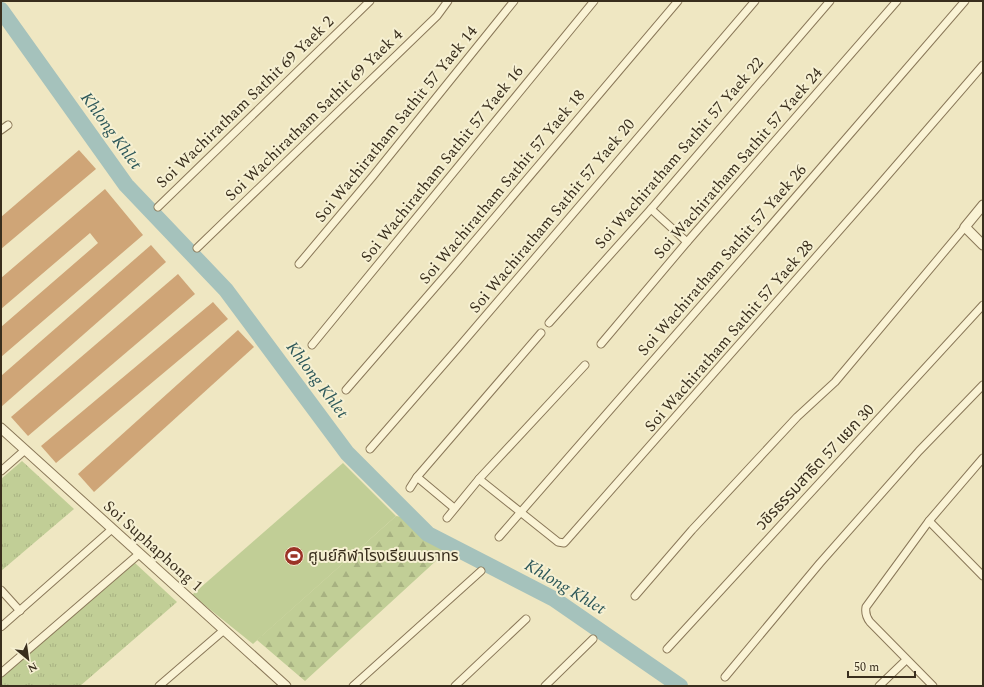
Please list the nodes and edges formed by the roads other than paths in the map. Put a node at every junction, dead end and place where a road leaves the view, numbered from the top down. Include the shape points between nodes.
1 (370, 1) edge
2 (448, 1) edge
3 (514, 1) edge
4 (594, 1) edge
5 (678, 1) edge
6 (755, 1) edge
7 (830, 1) edge
8 (897, 1) edge
9 (965, 1) edge
10 (983, 65) edge
11 (8, 125) dead end
12 (1, 130) edge
13 (983, 205) edge
14 (158, 207) dead end
15 (651, 209) junction
16 (965, 226) junction
17 (687, 242) junction
18 (983, 245) edge
19 (197, 248) dead end
20 (299, 264) dead end
21 (983, 305) edge
22 (549, 323) dead end
23 (541, 334) dead end
24 (601, 344) dead end
25 (312, 345) dead end
26 (585, 365) dead end
27 (983, 385) edge
28 (346, 390) dead end
29 (1, 428) edge
30 (370, 449) dead end
31 (25, 450) junction
32 (983, 458) edge
33 (1, 471) edge
34 (417, 477) junction
35 (479, 479) junction
36 (410, 488) dead end
37 (454, 508) junction
38 (521, 512) junction
39 (447, 518) dead end
40 (929, 521) junction
41 (112, 529) junction
42 (499, 537) dead end
43 (139, 554) junction
44 (481, 571) dead end
45 (983, 576) edge
46 (1, 590) edge
47 (636, 596) dead end
48 (20, 611) junction
49 (526, 619) dead end
50 (1, 627) edge
51 (224, 630) junction
52 (593, 639) dead end
53 (668, 649) dead end
54 (906, 660) junction
55 (1, 673) edge
56 (725, 677) dead end
57 (158, 686) edge
58 (286, 686) edge
59 (354, 686) edge
60 (455, 686) edge
61 (545, 686) edge
62 (879, 686) edge
63 (933, 686) edge

1 - 14 street, Soi Wachiratham Sathit 69 Yaek 2
2 - 19 street, Soi Wachiratham Sathit 69 Yaek 4 via 437,16
3 - 20 street, Soi Wachiratham Sathit 57 Yaek 14
4 - 25 street, Soi Wachiratham Sathit 57 Yaek 16
5 - 28 street, Soi Wachiratham Sathit 57 Yaek 18
6 - 30 street, Soi Wachiratham Sathit 57 Yaek 20
7 - 15 street, Soi Wachiratham Sathit 57 Yaek 22
8 - 17 street, Soi Wachiratham Sathit 57 Yaek 24
9 - 38 street, Soi Wachiratham Sathit 57 Yaek 26
10 - 38 street, Soi Wachiratham Sathit 57 Yaek 28 via 564,543 558,542
11 - 12 street
13 - 16 street
15 - 17 street
15 - 22 street, Soi Wachiratham Sathit 57 Yaek 22
16 - 18 street
16 - 47 street via 835,382 797,417 692,530
17 - 24 street, Soi Wachiratham Sathit 57 Yaek 24
21 - 53 street, วชิรธรรมสาธิต 57 แยก 30
23 - 34 street
26 - 35 street
27 - 56 street via 820,563
29 - 31 street, Soi Suphaphong 1
31 - 33 street
31 - 41 street, Soi Suphaphong 1
32 - 40 street
34 - 36 street
34 - 37 street
35 - 37 street
35 - 38 street, Soi Wachiratham Sathit 57 Yaek 28
37 - 39 street
38 - 42 street, Soi Wachiratham Sathit 57 Yaek 26
40 - 45 street
40 - 54 street via 866,607 865,612 870,622
41 - 43 street, Soi Suphaphong 1
41 - 48 street
43 - 51 street, Soi Suphaphong 1
43 - 55 street
44 - 59 street
46 - 48 street
48 - 50 street
49 - 60 street
51 - 57 street
51 - 58 street, Soi Suphaphong 1
52 - 61 street
54 - 62 street
54 - 63 street

